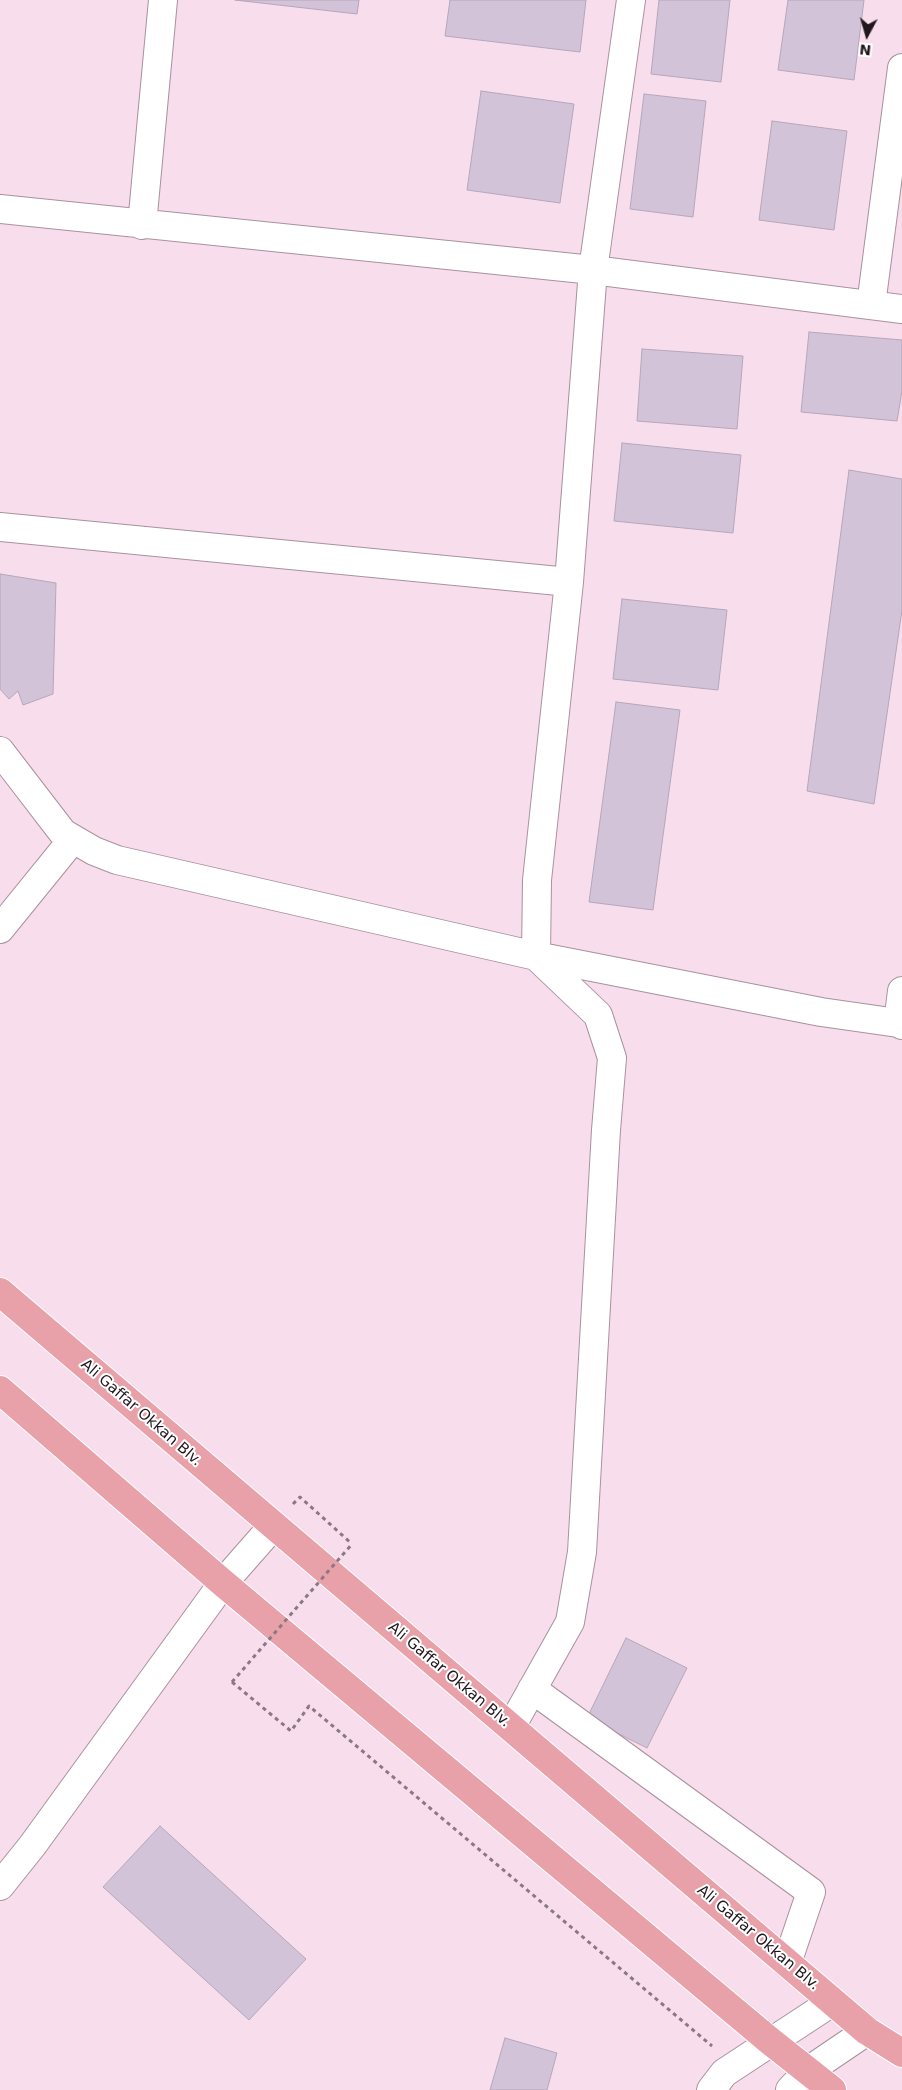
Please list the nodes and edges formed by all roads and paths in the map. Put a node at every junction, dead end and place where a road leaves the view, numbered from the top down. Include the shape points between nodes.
1 (164, 0) edge
2 (631, 0) edge
3 (902, 68) edge
4 (0, 210) edge
5 (142, 225) junction
6 (593, 270) junction
7 (871, 305) junction
8 (902, 309) edge
9 (0, 527) edge
10 (569, 582) junction
11 (0, 751) edge
12 (74, 839) junction
13 (0, 929) edge
14 (536, 956) junction
15 (902, 991) edge
16 (900, 1024) edge
17 (0, 1292) edge
18 (0, 1390) edge
19 (300, 1497) dead end
20 (272, 1526) junction
21 (223, 1583) junction
22 (532, 1689) junction
23 (511, 1727) junction
24 (0, 1886) edge
25 (787, 1963) junction
26 (832, 2002) junction
27 (867, 2031) junction
28 (770, 2041) junction
29 (902, 2053) edge
30 (736, 2066) junction
31 (799, 2081) edge
32 (711, 2090) edge
33 (832, 2090) edge

1 - 5 street
2 - 6 street
3 - 7 street
4 - 5 street
5 - 6 street
6 - 7 street
6 - 10 street
7 - 8 street
9 - 10 street
10 - 14 street via 537,880
11 - 12 street via 63,833
12 - 13 street
12 - 14 street via 117,860
14 - 16 street via 821,1012
14 - 22 street via 598,1015 612,1058 582,1552 570,1622
15 - 16 street
17 - 20 main road, Ali Gaffar Okkan Blv.
18 - 21 main road
19 - 30 path, bridge via 352,1544 232,1682 291,1731 309,1706
20 - 21 street
20 - 23 main road, Ali Gaffar Okkan Blv.
21 - 24 street
21 - 28 main road
22 - 23 street
22 - 25 street via 811,1892
23 - 25 main road, Ali Gaffar Okkan Blv.
25 - 26 main road, Ali Gaffar Okkan Blv.
26 - 27 main road, Ali Gaffar Okkan Blv.
26 - 28 street
27 - 29 main road, Ali Gaffar Okkan Blv.
27 - 31 street
28 - 30 street
28 - 31 main road
30 - 32 street via 724,2073
31 - 33 main road

